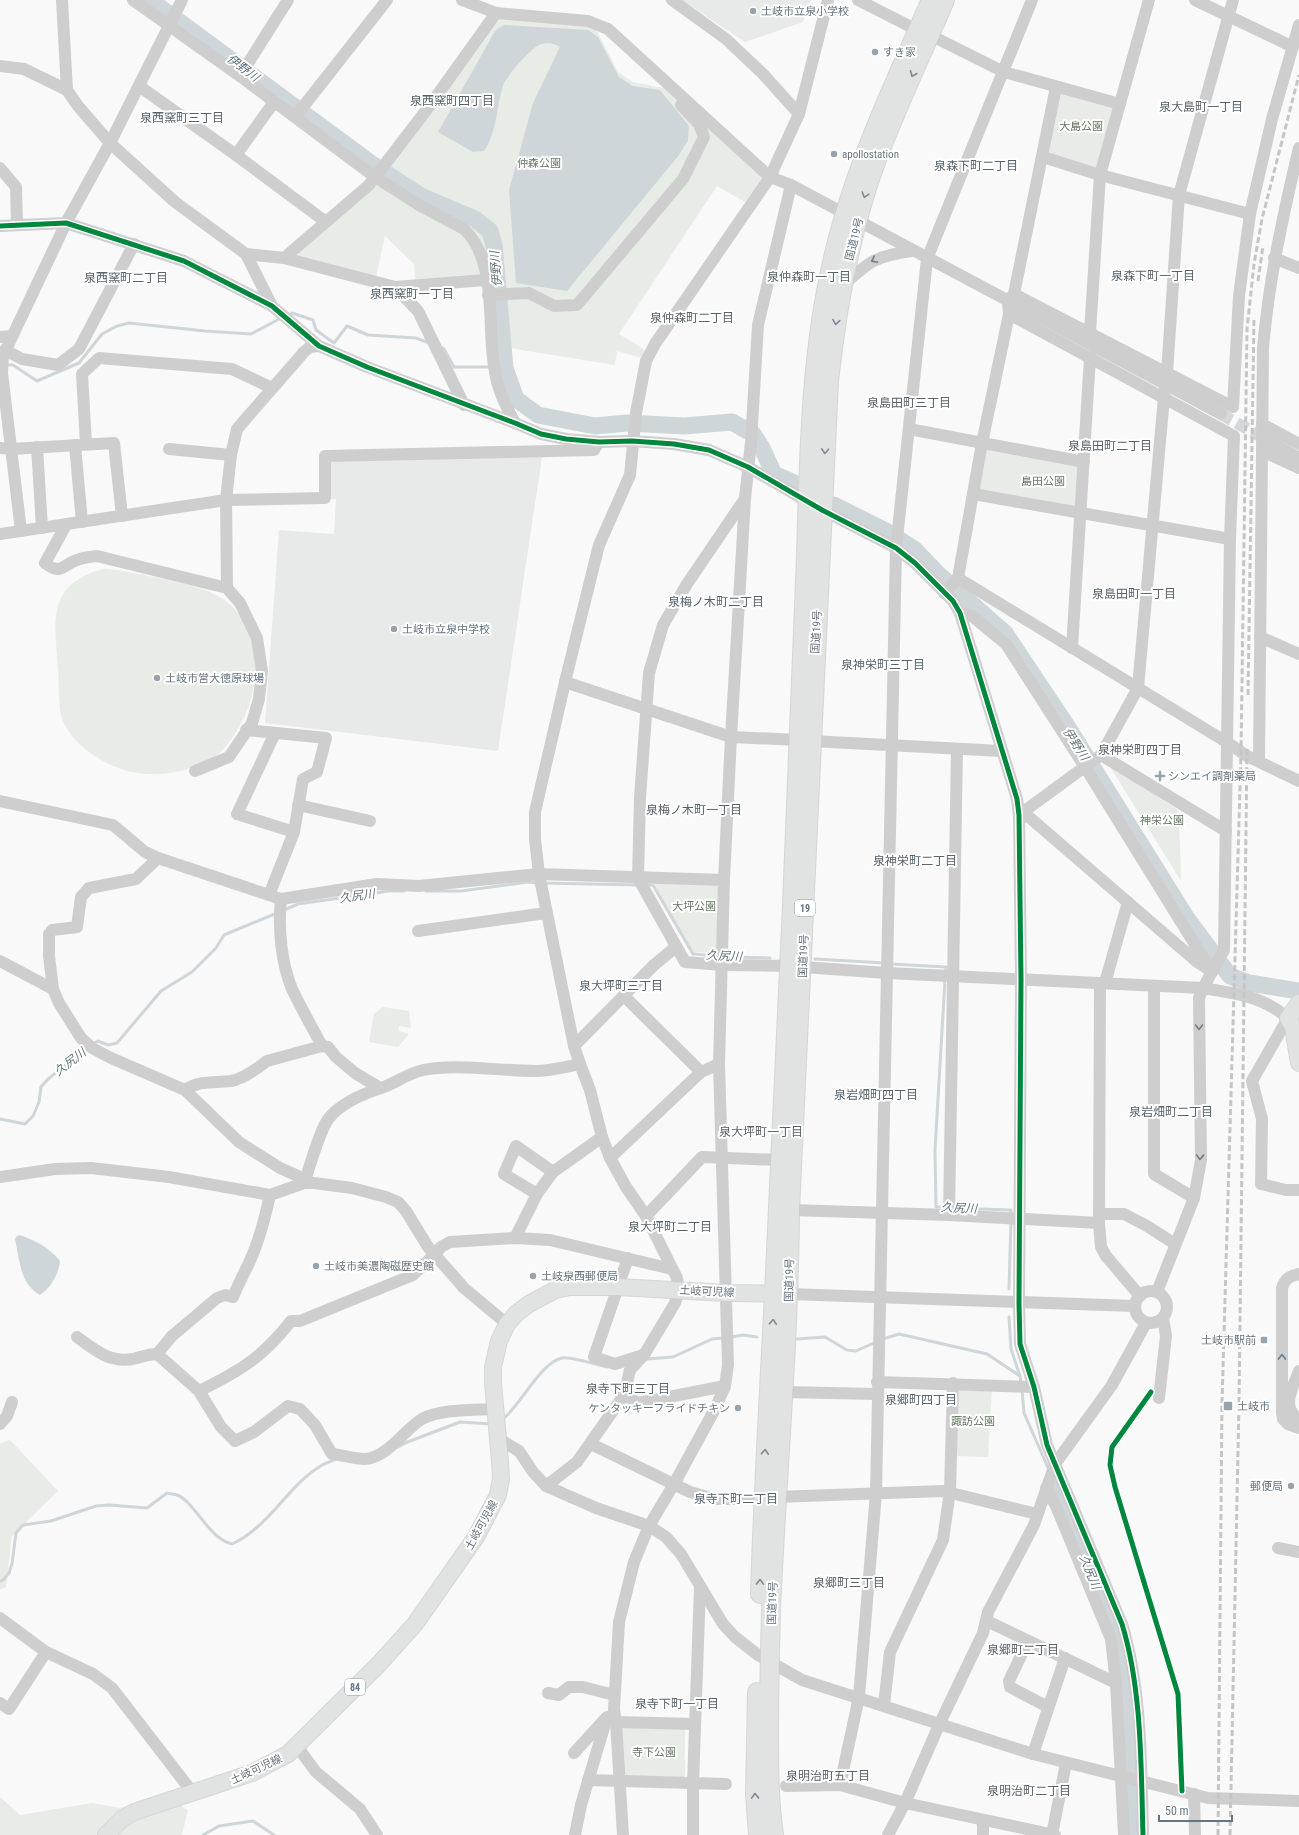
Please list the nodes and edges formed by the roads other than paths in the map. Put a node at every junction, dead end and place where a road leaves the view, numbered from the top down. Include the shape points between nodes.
1 (62, 0) edge
2 (133, 0) edge
3 (288, 0) edge
4 (387, 0) edge
5 (462, 0) edge
6 (672, 0) edge
7 (828, 0) edge
8 (858, 0) edge
9 (931, 0) edge
10 (945, 0) edge
11 (1032, 0) edge
12 (1149, 0) edge
13 (1195, 0) edge
14 (1233, 0) edge
15 (180, 4) edge
16 (496, 13) junction
17 (1229, 16) junction
18 (168, 26) junction
19 (1299, 26) edge
20 (924, 32) junction
21 (1293, 47) junction
22 (0, 66) edge
23 (1004, 72) junction
24 (240, 76) junction
25 (139, 86) junction
26 (672, 86) junction
27 (1056, 87) junction
28 (67, 90) junction
29 (274, 102) junction
30 (1120, 104) junction
31 (799, 114) junction
32 (295, 117) junction
33 (110, 143) junction
34 (1299, 148) edge
35 (236, 155) junction
36 (1043, 157) junction
37 (0, 168) edge
38 (1100, 175) junction
39 (375, 177) junction
40 (770, 177) junction
41 (791, 185) junction
42 (1179, 195) junction
43 (1250, 214) junction
44 (851, 218) junction
45 (326, 222) junction
46 (66, 223) junction
47 (17, 225) junction
48 (0, 226) edge
49 (134, 244) junction
50 (912, 251) junction
51 (246, 254) junction
52 (284, 258) junction
53 (1274, 258) junction
54 (927, 259) junction
55 (1299, 268) edge
56 (486, 280) junction
57 (842, 286) junction
58 (395, 287) junction
59 (488, 295) junction
60 (1011, 298) junction
61 (276, 309) junction
62 (1009, 314) junction
63 (1090, 333) junction
64 (12, 336) junction
65 (0, 337) edge
66 (319, 346) junction
67 (4, 353) junction
68 (1090, 357) junction
69 (1167, 373) junction
70 (272, 388) junction
71 (1164, 397) junction
72 (464, 405) junction
73 (1221, 414) tunnel mouth
74 (515, 423) junction
75 (1262, 424) junction
76 (909, 429) junction
77 (633, 436) junction
78 (1267, 440) tunnel mouth
79 (599, 442) junction
80 (982, 443) junction
81 (1299, 444) edge
82 (80, 445) junction
83 (37, 447) junction
84 (6, 448) edge
85 (169, 448) dead end
86 (1262, 451) junction
87 (230, 455) junction
88 (1299, 458) edge
89 (1084, 462) junction
90 (748, 467) junction
91 (1299, 468) edge
92 (973, 494) junction
93 (745, 499) junction
94 (226, 500) junction
95 (815, 506) junction
96 (1079, 514) junction
97 (122, 516) junction
98 (82, 522) junction
99 (66, 525) junction
100 (1153, 526) junction
101 (42, 528) junction
102 (21, 531) junction
103 (0, 534) edge
104 (1230, 539) junction
105 (896, 548) junction
106 (958, 578) junction
107 (227, 588) junction
108 (944, 593) junction
109 (960, 613) junction
110 (1260, 637) junction
111 (1072, 648) junction
112 (1299, 654) edge
113 (565, 682) junction
114 (1138, 688) junction
115 (646, 709) junction
116 (246, 730) junction
117 (275, 733) junction
118 (731, 736) junction
119 (805, 741) junction
120 (1228, 743) junction
121 (892, 745) junction
122 (957, 749) junction
123 (1002, 751) junction
124 (1101, 755) junction
125 (1259, 761) junction
126 (1085, 767) junction
127 (195, 771) dead end
128 (1299, 781) edge
129 (0, 801) edge
130 (298, 805) junction
131 (1019, 815) junction
132 (370, 821) dead end
133 (1226, 831) junction
134 (294, 832) junction
135 (158, 858) junction
136 (539, 874) junction
137 (638, 878) junction
138 (724, 880) junction
139 (269, 895) junction
140 (1128, 902) junction
141 (281, 907) junction
142 (546, 913) junction
143 (418, 932) dead end
144 (676, 946) junction
145 (0, 961) edge
146 (722, 965) junction
147 (796, 966) junction
148 (1212, 972) junction
149 (887, 973) junction
150 (952, 976) junction
151 (1021, 979) junction
152 (1103, 983) junction
153 (1154, 986) junction
154 (53, 988) junction
155 (1202, 988) junction
156 (624, 996) junction
157 (1299, 1003) edge
158 (1288, 1018) junction
159 (322, 1046) junction
160 (574, 1046) junction
161 (1299, 1063) edge
162 (580, 1064) junction
163 (719, 1064) junction
164 (701, 1072) junction
165 (380, 1088) junction
166 (185, 1090) junction
167 (602, 1137) junction
168 (610, 1158) junction
169 (722, 1158) junction
170 (780, 1160) junction
171 (553, 1172) junction
172 (0, 1177) edge
173 (304, 1183) junction
174 (1299, 1190) edge
175 (537, 1194) junction
176 (270, 1195) junction
177 (1194, 1198) junction
178 (790, 1210) junction
179 (882, 1212) junction
180 (949, 1214) junction
181 (646, 1216) junction
182 (1020, 1219) junction
183 (1100, 1219) junction
184 (515, 1238) junction
185 (1175, 1244) junction
186 (435, 1254) junction
187 (628, 1258) junction
188 (672, 1269) junction
189 (1299, 1274) edge
190 (618, 1287) junction
191 (679, 1290) junction
192 (1157, 1292) junction
193 (726, 1293) junction
194 (782, 1294) junction
195 (880, 1296) junction
196 (1137, 1301) junction
197 (1019, 1304) junction
198 (1163, 1318) junction
199 (1146, 1323) junction
200 (507, 1324) junction
201 (77, 1337) dead end
202 (157, 1354) junction
203 (644, 1355) junction
204 (1299, 1371) edge
205 (877, 1382) junction
206 (953, 1383) junction
207 (725, 1386) junction
208 (1281, 1386) junction
209 (1034, 1387) junction
210 (200, 1391) junction
211 (784, 1392) junction
212 (877, 1394) junction
213 (624, 1395) junction
214 (1159, 1398) dead end
215 (1294, 1400) edge
216 (12, 1402) dead end
217 (495, 1411) junction
218 (1299, 1420) edge
219 (0, 1424) edge
220 (1299, 1428) edge
221 (498, 1435) junction
222 (591, 1444) junction
223 (1055, 1464) junction
224 (674, 1484) junction
225 (546, 1486) junction
226 (1046, 1488) junction
227 (950, 1491) junction
228 (876, 1493) junction
229 (769, 1498) junction
230 (1037, 1514) junction
231 (649, 1526) junction
232 (1278, 1548) dead end
233 (1299, 1552) edge
234 (700, 1587) junction
235 (986, 1621) junction
236 (2, 1624) edge
237 (1028, 1641) junction
238 (46, 1652) junction
239 (763, 1658) junction
240 (1065, 1658) junction
241 (1116, 1683) junction
242 (548, 1693) dead end
243 (614, 1695) junction
244 (859, 1697) junction
245 (0, 1703) edge
246 (884, 1705) junction
247 (1048, 1707) junction
248 (612, 1716) junction
249 (695, 1724) junction
250 (939, 1725) junction
251 (296, 1745) junction
252 (574, 1753) dead end
253 (1033, 1754) junction
254 (1066, 1763) junction
255 (1131, 1778) junction
256 (588, 1780) junction
257 (620, 1781) junction
258 (693, 1784) junction
259 (726, 1784) dead end
260 (840, 1785) junction
261 (786, 1786) dead end
262 (193, 1793) junction
263 (1194, 1794) junction
264 (1299, 1801) edge
265 (905, 1803) junction
266 (984, 1820) junction
267 (106, 1835) edge
268 (377, 1835) edge
269 (575, 1835) edge
270 (623, 1835) edge
271 (693, 1835) edge
272 (758, 1835) edge
273 (774, 1835) edge
274 (888, 1835) edge
275 (983, 1835) edge
276 (1053, 1835) edge
277 (1124, 1835) edge
278 (1143, 1835) edge
279 (1195, 1835) edge

1 - 28 street
2 - 18 street
3 - 24 street
4 - 32 street
5 - 16 street
6 - 31 street via 726,39 763,74
7 - 31 street
8 - 20 street
9 - 20 highway, 国道19号 / 19
10 - 20 highway, 国道19号 / 19
11 - 23 street
12 - 30 street
13 - 17 street
14 - 17 street
15 - 18 street
16 - 26 street via 588,21 608,28
16 - 39 street
17 - 21 street
17 - 42 street
18 - 24 street
18 - 25 street
19 - 21 street
20 - 23 street
20 - 44 highway, 国道19号 / 19 via 876,162
21 - 43 street via 1272,119
22 - 28 street via 24,69
23 - 27 street
23 - 54 street
24 - 29 street
25 - 33 street
25 - 35 street
26 - 40 street
26 - 59 street via 670,93 699,124 704,136 683,179 577,305 554,306 529,293
27 - 30 street
27 - 36 street
28 - 33 street
29 - 32 street
29 - 35 street
30 - 38 street
31 - 40 street
32 - 39 street
33 - 46 street
33 - 51 street via 175,202
34 - 53 street
35 - 45 street
36 - 38 street
36 - 60 street
37 - 47 street via 16,187
38 - 42 street
38 - 63 street
39 - 45 street via 369,186
39 - 56 street via 419,206 464,229 478,246
40 - 41 street
40 - 77 street via 655,344 646,361
41 - 44 street
41 - 90 street via 758,325
42 - 43 street
42 - 69 street
43 - 69 street via 1239,296 1233,407
44 - 50 street
44 - 57 highway, 国道19号 / 19
44 - 95 highway, 国道19号 / 19 via 833,259 814,379
45 - 52 street
46 - 47 street
46 - 49 street
46 - 64 street
47 - 48 street
49 - 61 street via 184,261
49 - 67 street via 79,349 58,365
50 - 54 street
50 -> 57 street via 876,258
51 - 52 street
51 - 61 street
52 - 58 street
53 - 55 street
53 - 75 street via 1267,302
54 - 60 street
54 - 76 street
56 - 58 street
56 - 59 street
57 -> 95 highway, 国道19号 / 19
58 - 72 street via 418,311
59 - 74 street via 494,366 502,399
60 - 62 street
60 - 63 street
60 - 73 street
61 - 66 street
62 - 68 street
62 - 80 street
63 - 69 street
64 - 65 street
64 - 67 street
66 - 70 street via 310,347 304,352
66 - 72 street
67 - 84 street via 2,373
68 - 71 street
68 - 89 street
69 - 71 street, bridge
70 - 82 street via 232,369 99,358 82,374
70 - 87 street via 237,428
71 - 100 street
71 - 104 street via 1234,436
72 - 74 street
74 - 79 street via 541,434
75 - 81 street
75 - 86 street
76 - 80 street
76 - 105 street
77 - 79 street
77 - 90 street via 709,450
77 - 113 street via 630,475 599,545
78 - 88 street
79 - 94 street via 594,450 325,456 324,498
80 - 89 street
80 - 92 street
82 - 83 street
82 - 97 street via 114,442
82 - 98 street
83 - 84 street
83 - 101 street
84 - 102 street
85 - 87 street
86 - 91 street
86 - 110 street
87 - 94 street
89 - 96 street
90 - 93 street
90 - 95 street
92 - 96 street
92 - 106 street
93 - 115 street via 687,584 663,625 649,673
93 - 118 street
94 - 97 street
94 - 107 street
95 - 105 street
95 - 119 highway, 国道19号 / 19
96 - 100 street
96 - 111 street
97 - 98 street
98 - 99 street
99 - 101 street
99 - 107 street via 45,563 54,570 78,559 97,556
100 - 104 street
100 - 114 street
101 - 102 street
102 - 103 street
104 - 120 street
105 - 108 street via 915,563
105 - 121 street
106 - 108 street
106 - 111 street
107 - 116 street via 240,603 258,638 262,671 259,700 252,723
108 - 109 street via 953,601
109 - 123 street
109 - 126 street via 972,616 1006,644
110 - 112 street
110 - 125 street
111 - 114 street
113 - 115 street
113 - 136 street via 535,812
114 - 120 street
114 - 124 street
115 - 118 street
115 - 137 street
116 - 117 street
116 - 127 street via 229,757
117 - 130 street via 326,738 318,772 303,779
117 - 134 street via 237,814
118 - 119 street
118 - 138 street
119 - 121 street
119 - 147 highway, 国道19号 / 19
120 - 125 street via 1241,753
120 - 133 street
121 - 122 street
121 - 149 street
122 - 123 street
122 - 150 street
123 - 131 street via 1018,799
124 - 126 street
124 - 133 street
125 - 128 street
126 - 131 street
126 - 148 street
129 - 135 street via 113,825 145,852
130 - 132 street
130 - 134 street
131 - 140 street via 1029,817
131 - 151 street
133 - 148 street via 1224,950
134 - 139 street
135 - 139 street
135 - 154 street via 136,879 89,888 81,897 77,927 52,930 49,934 49,956
136 - 137 street
136 - 141 street via 418,886 377,884
136 - 142 street
137 - 138 street
137 - 144 street
138 - 146 street
139 - 141 street
140 - 148 street
140 - 152 street
141 - 159 street via 283,956 288,978
142 - 143 street
142 - 160 street
144 - 146 street via 685,962
144 - 156 street
145 - 154 street
146 - 147 street
146 - 163 street
147 - 149 street
147 - 170 highway, 国道19号 / 19
147 - 178 highway, 国道19号 / 19
148 - 155 street
149 - 150 street
149 - 179 street
150 - 151 street
150 - 180 street
151 - 152 street
151 - 182 street
152 - 153 street
152 - 183 street
153 - 155 street
153 - 177 street via 1154,1174
154 - 166 street via 59,1003 81,1038 92,1048
155 - 158 street via 1257,999
155 -> 177 street via 1199,998 1200,1160
156 - 160 street
156 - 164 street
157 - 158 main road
158 - 161 main road via 1294,1027
158 - 174 street via 1252,1081 1262,1119 1261,1184 1286,1190
159 - 165 street via 328,1047 355,1073
159 - 166 street via 267,1061 233,1080 193,1084
160 - 162 street
162 - 165 street via 537,1071 444,1067 422,1070
162 - 167 street via 590,1090
163 - 164 street
163 - 169 street
164 - 168 street
165 - 173 street via 338,1110 328,1120
166 - 173 street via 239,1142 280,1168 298,1176
167 - 168 street
167 - 171 street
168 - 181 street
169 - 170 street
169 - 181 street via 702,1157
169 - 193 street
170 - 194 highway, 国道19号 / 19
171 - 175 street
171 - 175 street via 516,1146 504,1174
172 - 176 street via 56,1169 91,1168 169,1177
173 - 176 street
173 - 186 street via 333,1184 398,1202
175 - 184 street
176 - 202 street via 264,1223 233,1297 225,1295 217,1298 172,1336
177 - 185 street
178 - 179 street
178 - 194 highway, 国道19号 / 19
179 - 180 street
179 - 195 street
180 - 182 street
181 - 188 street
182 - 183 street
182 - 197 street
183 - 185 street via 1124,1214
183 - 196 street via 1101,1247
184 - 186 street via 450,1242 441,1246
184 - 187 street via 550,1240
185 - 192 street
186 - 200 street via 464,1288
186 - 210 street via 413,1275 300,1321 291,1321 254,1360
187 - 188 street
187 - 190 street
188 - 191 street
208 -> 189 street via 1282,1288 1287,1278
190 - 191 main road, 土岐可児線 / 84
190 - 200 main road, 土岐可児線 / 84 via 570,1287 555,1290 529,1304
190 - 203 street via 594,1357 616,1364
191 - 193 main road, 土岐可児線 / 84
191 - 203 street via 675,1303
192 - 196 street via 1147,1292
192 - 198 street via 1166,1302 1167,1310
193 - 194 main road, 土岐可児線 / 84
193 - 207 street via 728,1365
194 - 195 street
194 - 211 highway, 国道19号 / 19
229 -> 194 highway, 国道19号 / 19
195 - 197 street
195 - 205 street
196 - 197 street
196 - 199 street via 1138,1317
197 - 209 street via 1020,1344
198 - 199 street via 1155,1323
198 - 214 street via 1166,1336
199 - 223 street via 1112,1385
200 - 217 main road, 土岐可児線 / 84 via 499,1341 493,1367
201 - 202 street via 113,1360
202 - 210 street
203 - 213 street via 630,1370
204 - 215 street
205 - 206 street
205 - 212 street
206 - 209 street
206 - 227 street
207 - 213 street via 638,1403
207 - 224 street
208 - 215 street
208 - 220 street via 1283,1419
209 - 223 street via 1047,1445
210 - 217 street via 222,1428 235,1441 254,1432 288,1406 300,1409 315,1425 332,1454 364,1459 375,1458 423,1419 454,1410
211 - 212 street
211 - 229 highway, 国道19号 / 19
212 - 228 street
213 - 222 street
215 - 218 street via 1288,1405
216 - 219 street via 7,1416
217 - 221 main road, 土岐可児線 / 84
221 - 225 street via 519,1451
221 - 251 main road, 土岐可児線 / 84 via 501,1479 498,1495 476,1537 415,1624 392,1651
222 - 224 street
222 - 225 street via 577,1462
223 - 226 street
223 - 255 street via 1126,1637 1136,1690
224 - 229 street via 714,1499
224 - 231 street
225 - 231 street via 596,1508
226 - 230 street
226 - 241 street via 1056,1506 1111,1639
227 - 228 street
227 - 230 street
227 - 246 street via 943,1540 890,1652
228 - 229 street
228 - 244 street
229 - 239 highway, 国道19号 / 19
230 - 235 street via 1034,1525 988,1612
231 - 234 street via 666,1537 680,1554
231 - 243 street via 634,1562 618,1622
232 - 233 street
234 - 239 street via 723,1624 735,1637
234 - 249 street
235 - 237 street
235 - 250 street via 983,1633
236 - 238 street
237 - 240 street
237 - 247 street via 1009,1681 1010,1687
238 - 245 street via 9,1709
238 - 262 street via 94,1674 112,1688
239 - 244 street via 802,1680
272 -> 239 highway, 国道19号 / 19 via 755,1794
239 - 273 highway, 国道19号 / 19 via 769,1796
240 - 241 street
240 - 247 street
241 - 255 street
242 - 243 street via 559,1695 569,1687 583,1687
243 - 248 street
244 - 246 street
244 - 260 street
246 - 250 street
247 - 253 street
248 - 249 street
248 - 252 street
248 - 256 street
248 - 257 street
249 - 258 street
250 - 253 street
250 - 265 street
251 - 262 main road, 土岐可児線 / 84 via 288,1754 252,1773
251 - 268 street via 316,1772 360,1809
253 - 254 street
254 - 255 street
254 - 276 street
255 - 263 street
255 - 277 street
255 - 278 street
256 - 257 street
256 - 269 street
257 - 258 street
257 - 270 street
258 - 259 street
258 - 271 street
260 - 261 street
260 - 265 street
262 - 267 main road, 土岐可児線 / 84 via 134,1812 113,1826
263 - 264 street via 1208,1798
263 - 279 street
265 - 266 street
265 - 274 street
266 - 275 street
266 - 276 street

